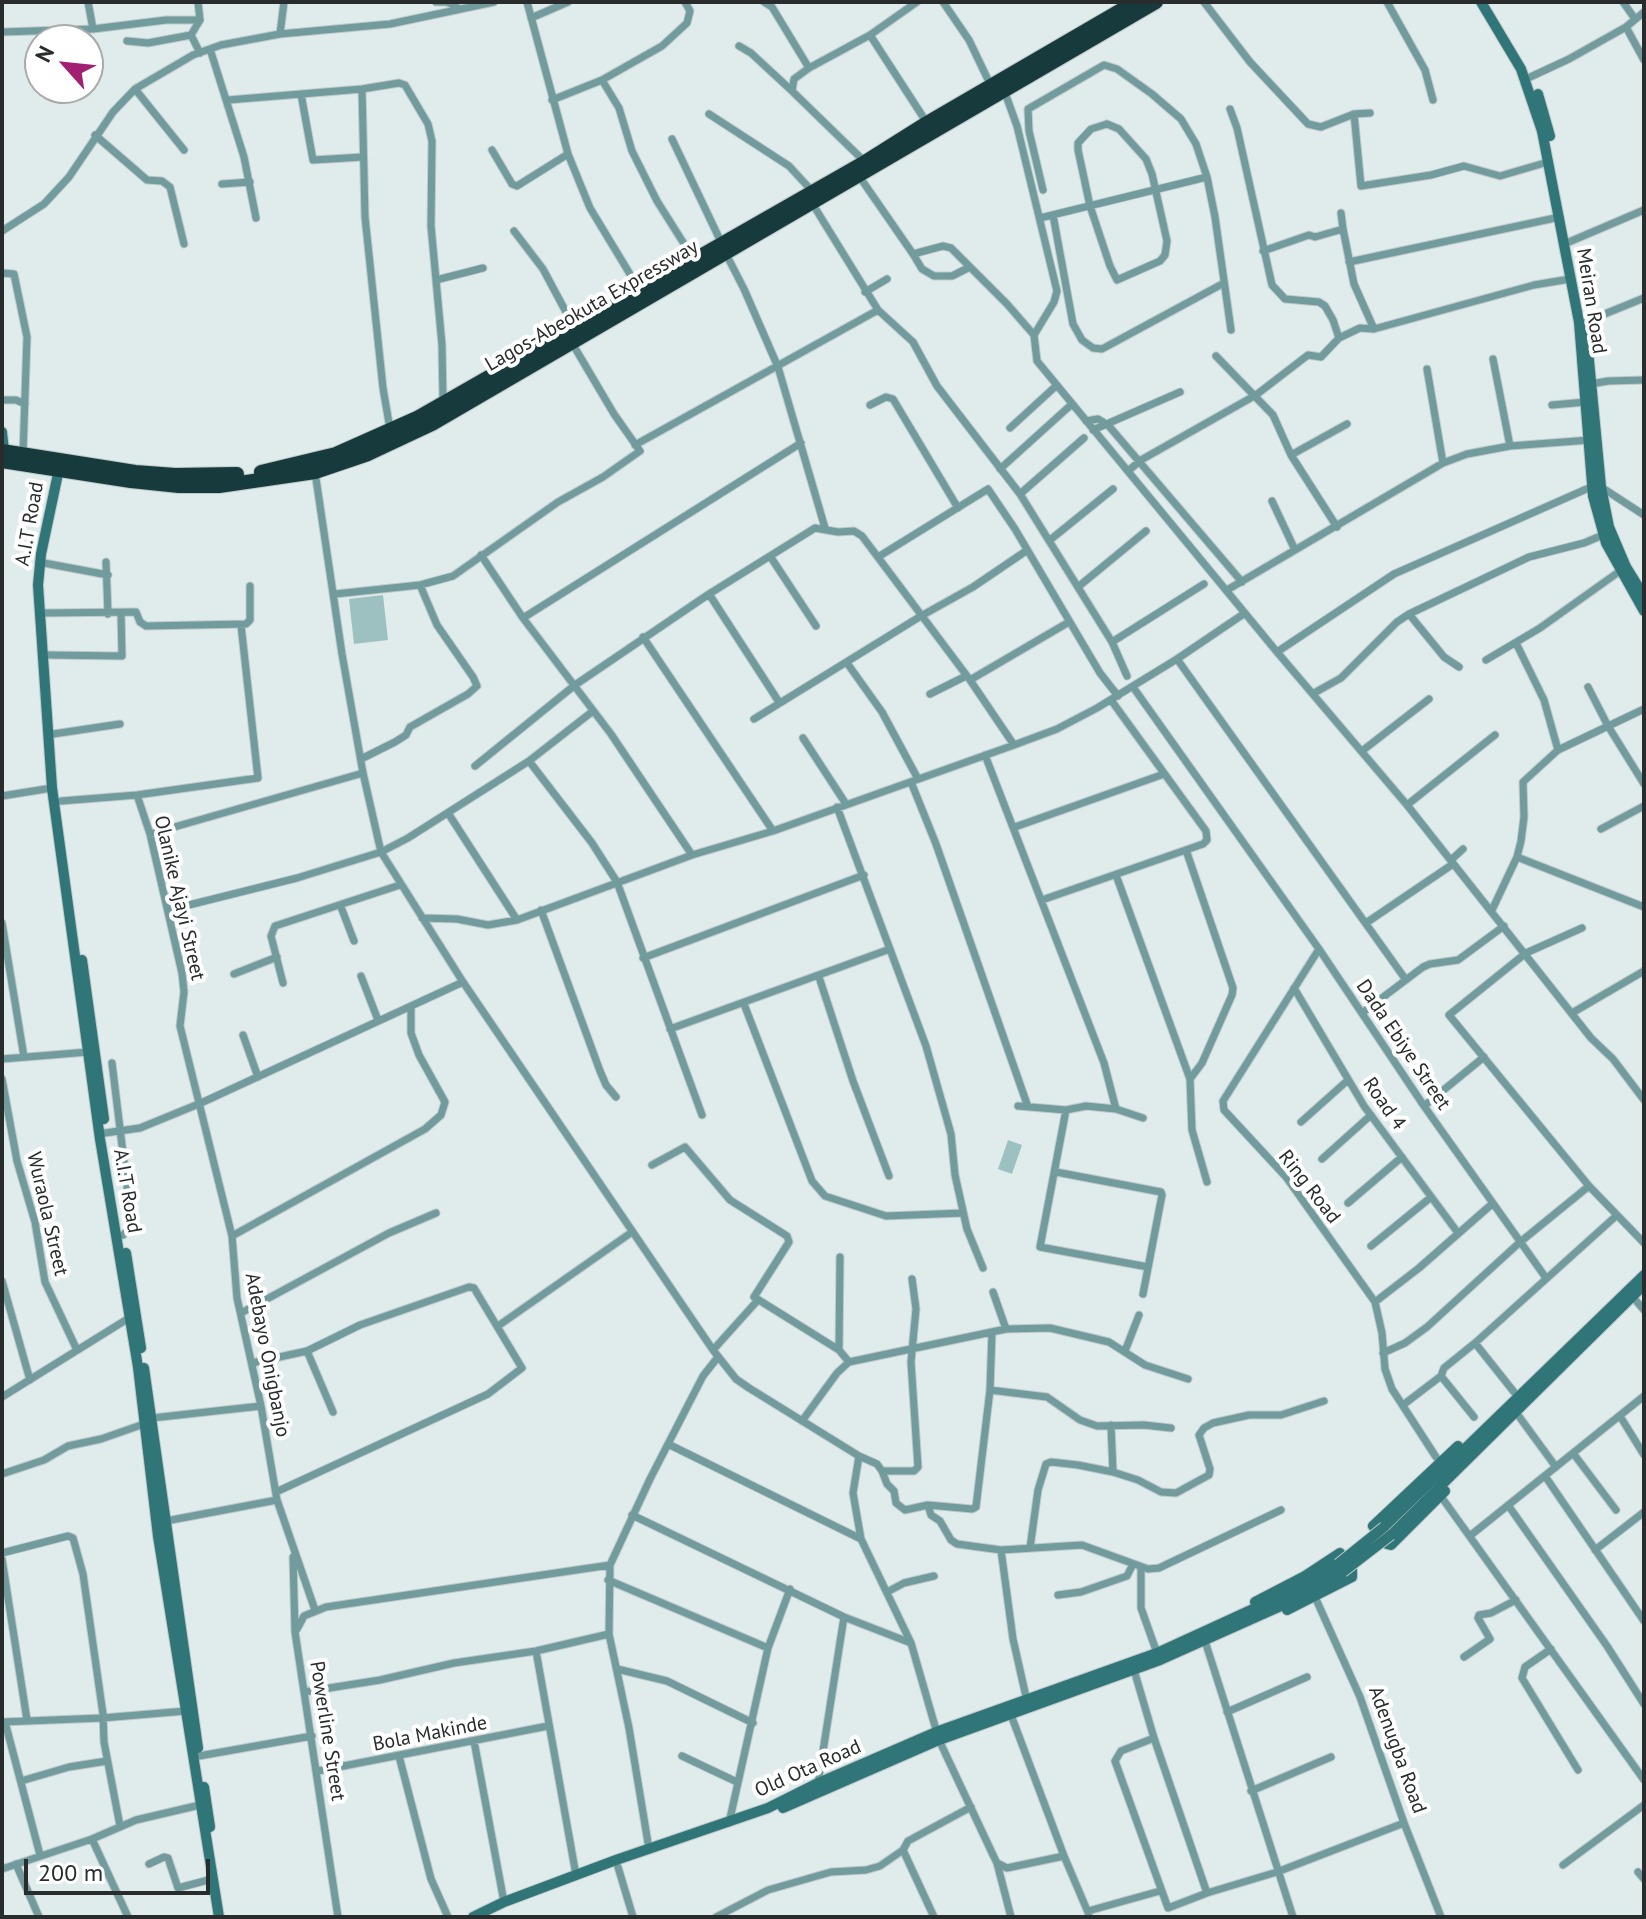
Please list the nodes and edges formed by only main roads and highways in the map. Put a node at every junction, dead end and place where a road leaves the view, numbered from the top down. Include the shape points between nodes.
1 (1135, 2) edge
2 (1156, 2) edge
3 (998, 88) junction
4 (862, 169) junction
5 (723, 247) junction
6 (573, 334) junction
7 (3, 454) edge

1 - 3 highway, Lagos-Abeokuta Expressway
2 - 3 highway, Lagos-Abeokuta Expressway
3 - 4 highway, Lagos-Abeokuta Expressway
3 - 4 highway, Lagos-Abeokuta Expressway via 927,123
4 - 5 highway, Lagos-Abeokuta Expressway
5 - 6 highway, Lagos-Abeokuta Expressway
5 - 6 highway, Lagos-Abeokuta Expressway via 639,289
6 - 7 highway, Lagos-Abeokuta Expressway via 391,431 336,454 255,473 135,472
6 - 7 highway, Lagos-Abeokuta Expressway via 432,424 315,472 179,486 62,470

